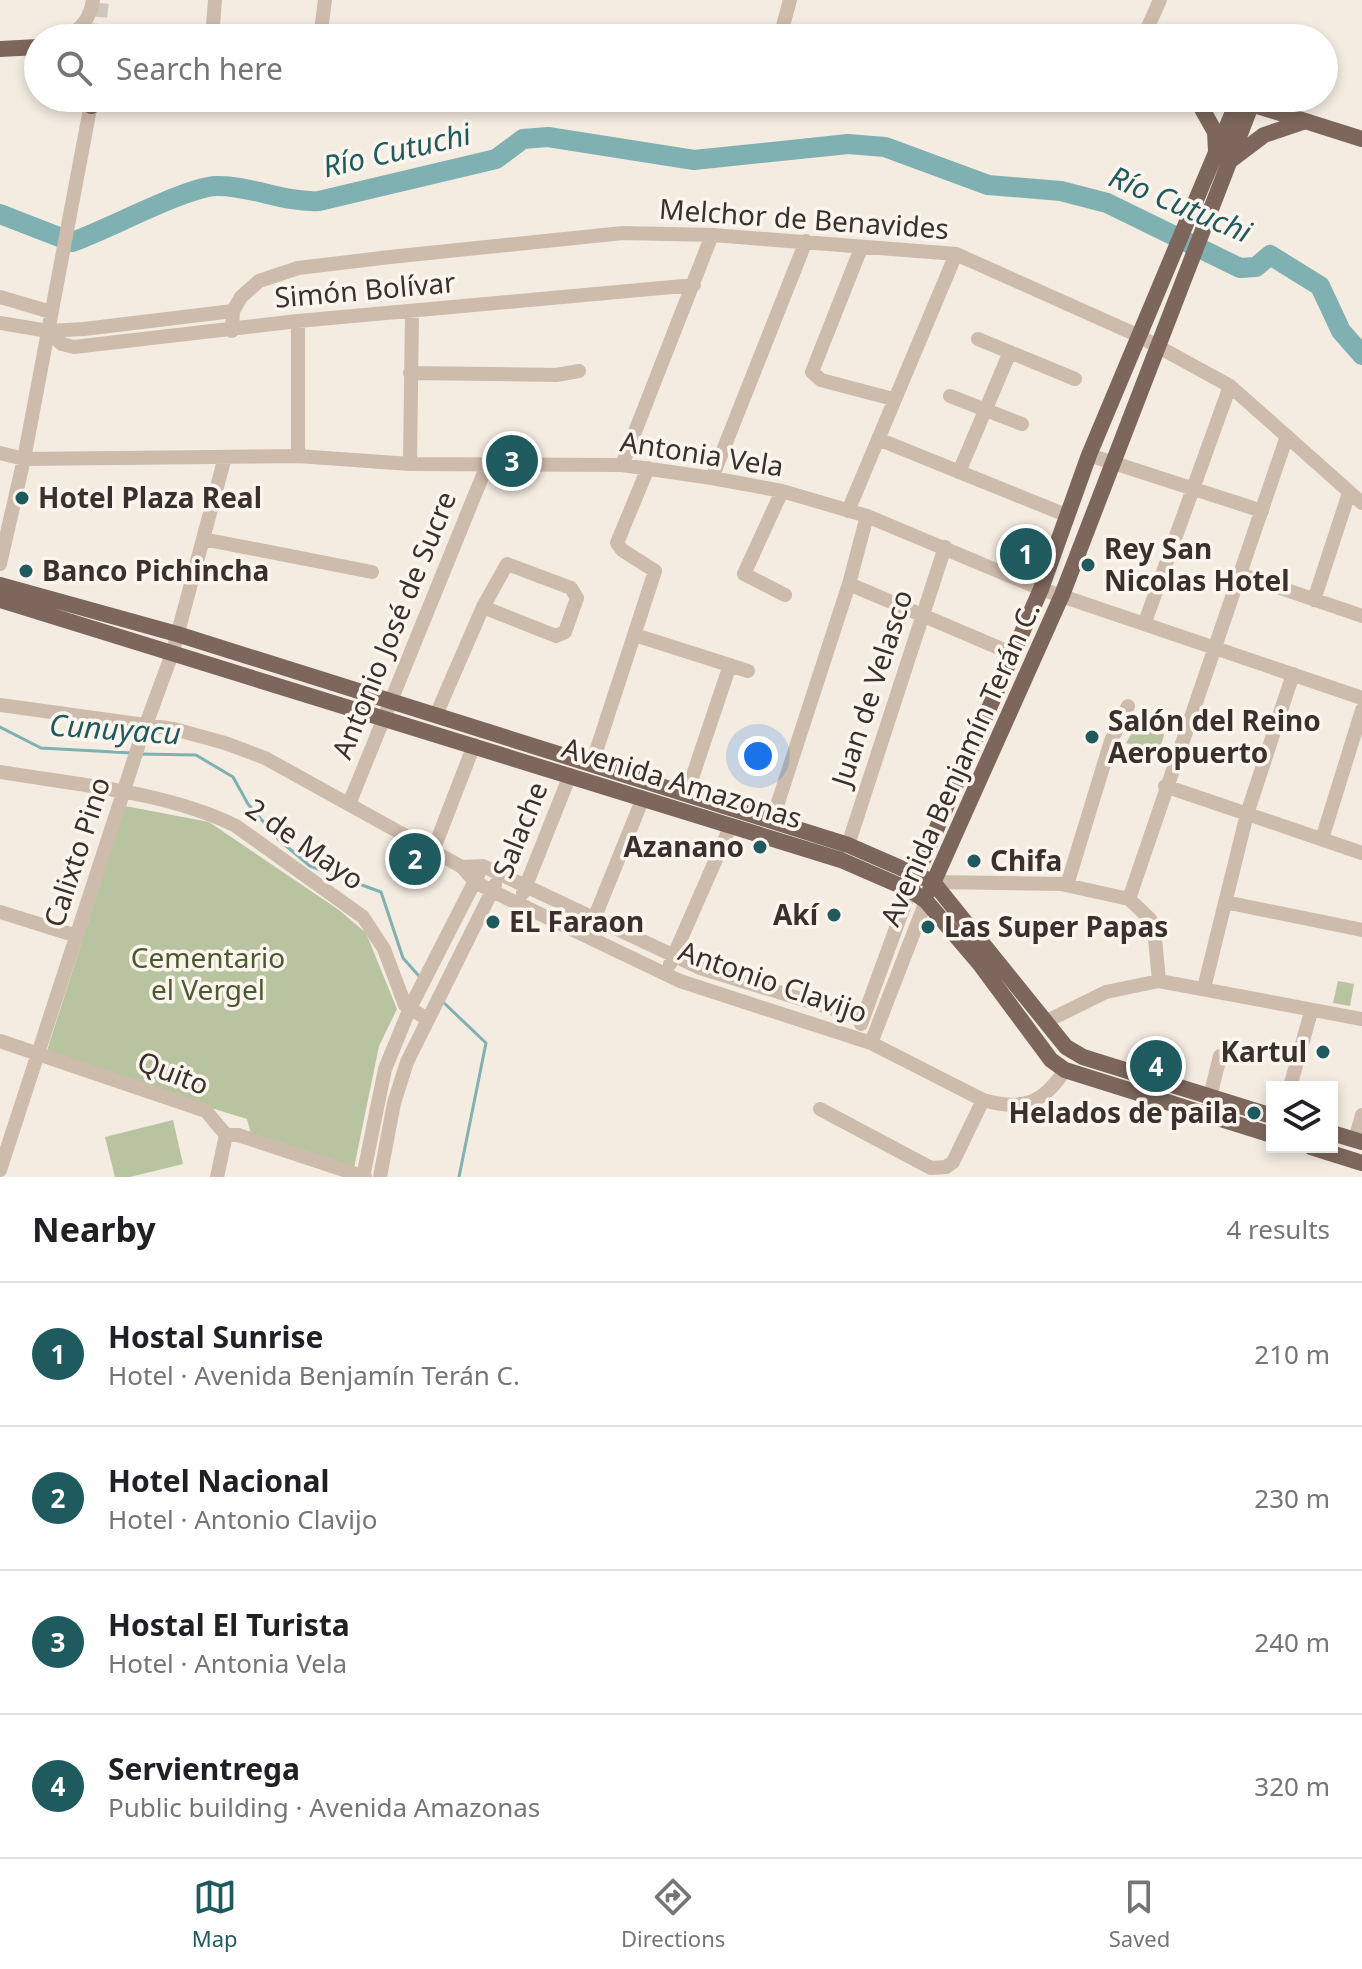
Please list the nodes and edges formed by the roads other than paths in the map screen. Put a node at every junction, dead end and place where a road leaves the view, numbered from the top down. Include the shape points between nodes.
1 (93, 0) edge
2 (215, 0) edge
3 (325, 0) edge
4 (790, 0) edge
5 (1160, 0) edge
6 (83, 24) edge
7 (213, 24) edge
8 (322, 24) edge
9 (784, 24) edge
10 (1149, 24) edge
11 (24, 48) edge
12 (0, 49) edge
13 (90, 112) edge
14 (1204, 112) edge
15 (1243, 112) edge
16 (1275, 112) edge
17 (1305, 112) edge
18 (1303, 122) junction
19 (1362, 130) edge
20 (1362, 139) edge
21 (1220, 166) junction
22 (712, 235) junction
23 (806, 241) junction
24 (861, 248) junction
25 (956, 254) junction
26 (694, 285) junction
27 (0, 297) edge
28 (52, 305) junction
29 (233, 311) junction
30 (412, 312) junction
31 (298, 321) junction
32 (0, 323) edge
33 (232, 331) junction
34 (1139, 332) junction
35 (47, 337) junction
36 (978, 339) dead end
37 (1159, 341) junction
38 (1010, 352) junction
39 (579, 371) dead end
40 (410, 373) junction
41 (1075, 379) dead end
42 (1230, 386) junction
43 (950, 396) dead end
44 (893, 399) junction
45 (986, 411) junction
46 (1022, 424) dead end
47 (1287, 436) junction
48 (878, 439) junction
49 (0, 453) edge
50 (1089, 455) junction
51 (298, 456) junction
52 (225, 457) junction
53 (24, 459) junction
54 (1110, 462) junction
55 (410, 464) junction
56 (487, 465) junction
57 (622, 465) junction
58 (648, 468) junction
59 (959, 472) junction
60 (712, 478) junction
61 (1192, 489) junction
62 (782, 491) junction
63 (1349, 493) junction
64 (1362, 503) edge
65 (848, 511) junction
66 (1262, 511) junction
67 (1066, 515) junction
68 (867, 516) junction
69 (203, 539) junction
70 (945, 547) junction
71 (0, 564) edge
72 (372, 572) dead end
73 (1240, 574) junction
74 (849, 584) junction
75 (0, 585) edge
76 (1041, 589) junction
77 (785, 595) dead end
78 (1062, 595) junction
79 (0, 600) edge
80 (1314, 600) junction
81 (483, 607) junction
82 (923, 614) junction
83 (1362, 616) edge
84 (1145, 622) junction
85 (177, 634) junction
86 (635, 635) junction
87 (1215, 647) junction
88 (173, 651) junction
89 (1011, 653) junction
90 (730, 665) junction
91 (748, 671) dead end
92 (1293, 674) junction
93 (1362, 698) edge
94 (0, 705) edge
95 (1128, 706) dead end
96 (388, 708) junction
97 (1362, 710) edge
98 (436, 715) junction
99 (146, 726) junction
100 (474, 745) junction
101 (592, 764) junction
102 (0, 772) edge
103 (570, 775) junction
104 (1165, 786) junction
105 (124, 793) junction
106 (687, 793) junction
107 (643, 798) junction
108 (349, 804) junction
109 (1247, 814) junction
110 (772, 821) junction
111 (731, 825) junction
112 (1322, 839) junction
113 (848, 845) junction
114 (433, 851) junction
115 (1362, 853) edge
116 (483, 866) junction
117 (462, 867) junction
118 (500, 875) junction
119 (475, 882) junction
120 (913, 882) junction
121 (933, 882) junction
122 (1067, 885) junction
123 (525, 887) junction
124 (492, 891) junction
125 (1129, 899) junction
126 (926, 901) junction
127 (1225, 902) junction
128 (518, 904) junction
129 (0, 912) edge
130 (594, 919) junction
131 (1362, 930) edge
132 (77, 936) junction
133 (675, 957) junction
134 (665, 974) junction
135 (1159, 981) junction
136 (1204, 988) junction
137 (410, 1008) junction
138 (1311, 1012) junction
139 (430, 1013) junction
140 (863, 1018) junction
141 (1362, 1019) edge
142 (1045, 1022) junction
143 (855, 1037) junction
144 (0, 1041) edge
145 (871, 1043) junction
146 (37, 1052) junction
147 (1220, 1056) dead end
148 (1065, 1070) junction
149 (1292, 1081) edge
150 (1210, 1097) junction
151 (983, 1100) junction
152 (820, 1109) dead end
153 (1266, 1114) edge
154 (1362, 1115) edge
155 (1266, 1133) edge
156 (226, 1135) junction
157 (1338, 1135) edge
158 (1358, 1141) edge
159 (1330, 1153) edge
160 (1362, 1163) edge
161 (0, 1170) edge
162 (217, 1177) edge
163 (364, 1177) edge
164 (380, 1177) edge

1 - 6 street
2 - 7 street
3 - 8 street
4 - 9 street
5 - 10 street
11 - 12 main road
13 - 28 street
14 - 21 main road via 1215,132
15 - 21 main road, Avenida Benjamín Terán C.
16 - 18 main road
17 - 19 main road
18 - 20 main road
18 - 21 main road via 1264,135
21 - 34 main road, Avenida Benjamín Terán C.
21 - 37 main road, Avenida Benjamín Terán C.
22 - 23 street, Melchor de Benavides
22 - 26 street
22 - 29 street, Melchor de Benavides via 623,233 298,268 259,281
23 - 24 street, Melchor de Benavides
23 - 60 street
24 - 25 street, Melchor de Benavides
24 - 44 street via 813,375
25 - 34 street, Melchor de Benavides
25 - 44 street
26 - 30 street, Simón Bolívar
26 - 57 street
27 - 28 street
28 - 35 street
29 - 33 street
29 - 35 street
30 - 31 street, Simón Bolívar
30 - 40 street
31 - 33 street, Simón Bolívar
31 - 51 street
32 - 35 street
33 - 35 street, Simón Bolívar via 74,347
34 - 37 street, Melchor de Benavides
34 - 50 main road, Avenida Benjamín Terán C.
35 - 53 street
36 - 38 street
37 - 42 street, Melchor de Benavides
37 - 54 main road, Avenida Benjamín Terán C.
38 - 41 street
38 - 45 street
39 - 40 street
40 - 55 street
42 - 47 street, Melchor de Benavides
42 - 61 street
43 - 45 street
44 - 48 street
45 - 46 street
45 - 59 street
47 - 63 street, Melchor de Benavides
47 - 66 street
48 - 59 street
48 - 65 street
49 - 53 street, Antonia Vela
50 - 54 street
50 - 67 main road, Avenida Benjamín Terán C.
51 - 52 street, Antonia Vela
51 - 55 street, Antonia Vela
52 - 53 street, Antonia Vela
52 - 69 street, Calixto Pino
53 - 71 street
54 - 61 street
54 - 78 main road, Avenida Benjamín Terán C.
55 - 56 street, Antonia Vela
56 - 57 street, Antonia Vela
56 - 96 street, Antonio José de Sucre
57 - 58 street, Antonia Vela
58 - 60 street, Antonia Vela
58 - 86 street via 618,537 622,550 655,569
59 - 67 street
60 - 62 street, Antonia Vela
61 - 66 street
61 - 84 street
62 - 65 street, Antonia Vela
62 - 77 street via 744,574
63 - 64 street, Melchor de Benavides
63 - 80 street
65 - 68 street, Antonia Vela
66 - 73 street
67 - 76 main road, Avenida Benjamín Terán C.
68 - 70 street, Antonia Vela
68 - 74 street
69 - 72 street
69 - 85 street, Calixto Pino
70 - 76 street, Antonia Vela
70 - 82 street, Juan de Velasco
73 - 80 street
73 - 87 street
74 - 82 street
74 - 110 street
75 - 85 main road, Avenida Amazonas
76 - 78 street, Antonia Vela
76 - 89 main road, Avenida Benjamín Terán C.
78 - 84 street, Antonia Vela
78 - 121 main road, Avenida Benjamín Terán C.
79 - 88 main road, Avenida Amazonas
80 - 83 street
81 - 81 street via 509,564 571,588 577,598 565,632 556,636
81 - 98 street
82 - 89 street
82 - 113 street, Juan de Velasco
84 - 87 street, Antonia Vela
85 - 88 street, Calixto Pino
85 - 96 main road, Avenida Amazonas
86 - 90 street
86 - 101 street
87 - 92 street, Antonia Vela
87 - 104 street
88 - 96 main road, Avenida Amazonas
88 - 99 street, Calixto Pino
89 - 120 main road, Avenida Benjamín Terán C.
90 - 91 street
90 - 106 street
92 - 93 street, Antonia Vela
92 - 109 street
94 - 99 street, Antonio Clavijo
95 - 122 street via 1111,741
96 - 98 main road, Avenida Amazonas
96 - 100 main road, Avenida Amazonas
96 - 108 street, Antonio José de Sucre
97 - 112 street
98 - 101 main road, Avenida Amazonas
99 - 105 street, Calixto Pino
99 - 108 street, Antonio Clavijo via 200,735 265,758
100 - 103 main road, Avenida Amazonas
100 - 114 street
101 - 106 main road, Avenida Amazonas
102 - 105 street, 2 de Mayo
103 - 107 main road, Avenida Amazonas
103 - 123 street, Salache
104 - 109 street
104 - 125 street
105 - 132 street, Calixto Pino
105 - 137 street, 2 de Mayo via 236,826 351,907 377,936
106 - 110 main road, Avenida Amazonas
107 - 111 main road, Avenida Amazonas
107 - 130 street
108 - 114 street, Antonio Clavijo
109 - 112 street
109 - 127 street
110 - 113 main road, Avenida Amazonas
111 - 120 main road, Avenida Amazonas
111 - 133 street
112 - 115 street
113 - 120 main road, Avenida Amazonas
114 - 117 street, Antonio Clavijo
116 - 117 street
116 - 118 street, Antonio Clavijo
116 - 119 street
117 - 119 street, Antonio Clavijo
118 - 123 street, Antonio Clavijo
118 - 124 street
119 - 124 street, Antonio Clavijo
119 - 137 street
120 - 121 main road
120 - 126 main road, Avenida Amazonas
120 - 140 street, Avenida Benjamín Terán C.
121 - 122 street
121 - 126 main road, Avenida Benjamín Terán C.
121 - 142 main road
122 - 125 street
123 - 128 street, Salache
123 - 130 street, Antonio Clavijo
124 - 128 street, Antonio Clavijo
124 - 139 street
125 - 135 street via 1154,928
126 - 145 street, Avenida Benjamín Terán C.
126 - 148 main road, Avenida Amazonas via 1051,1060
127 - 131 street
127 - 136 street
128 - 134 street, Antonio Clavijo
129 - 132 street
130 - 133 street, Antonio Clavijo
132 - 146 street, Calixto Pino
133 - 134 street
133 - 140 street, Antonio Clavijo
134 - 143 street, Antonio Clavijo
135 - 136 street
135 - 142 street via 1106,992
136 - 138 street
137 - 139 street, 2 de Mayo
137 - 163 street via 385,1069
138 - 141 street
138 - 149 street
139 - 164 street via 394,1103
140 - 143 street, Avenida Benjamín Terán C.
142 - 150 main road via 1066,1047 1083,1057
143 - 145 street, Antonio Clavijo
144 - 146 street, Quito
145 - 151 street, Antonio Clavijo
146 - 156 street, Quito via 206,1111
146 - 161 street, Calixto Pino
147 - 150 street
148 - 151 street, Antonio Clavijo via 1052,1090 1028,1103 1003,1106
148 - 155 main road, Avenida Amazonas
150 - 153 main road
151 - 152 street via 953,1162 931,1168
154 - 158 street
156 - 162 street
156 - 163 street, Quito
157 - 158 main road
159 - 160 main road

